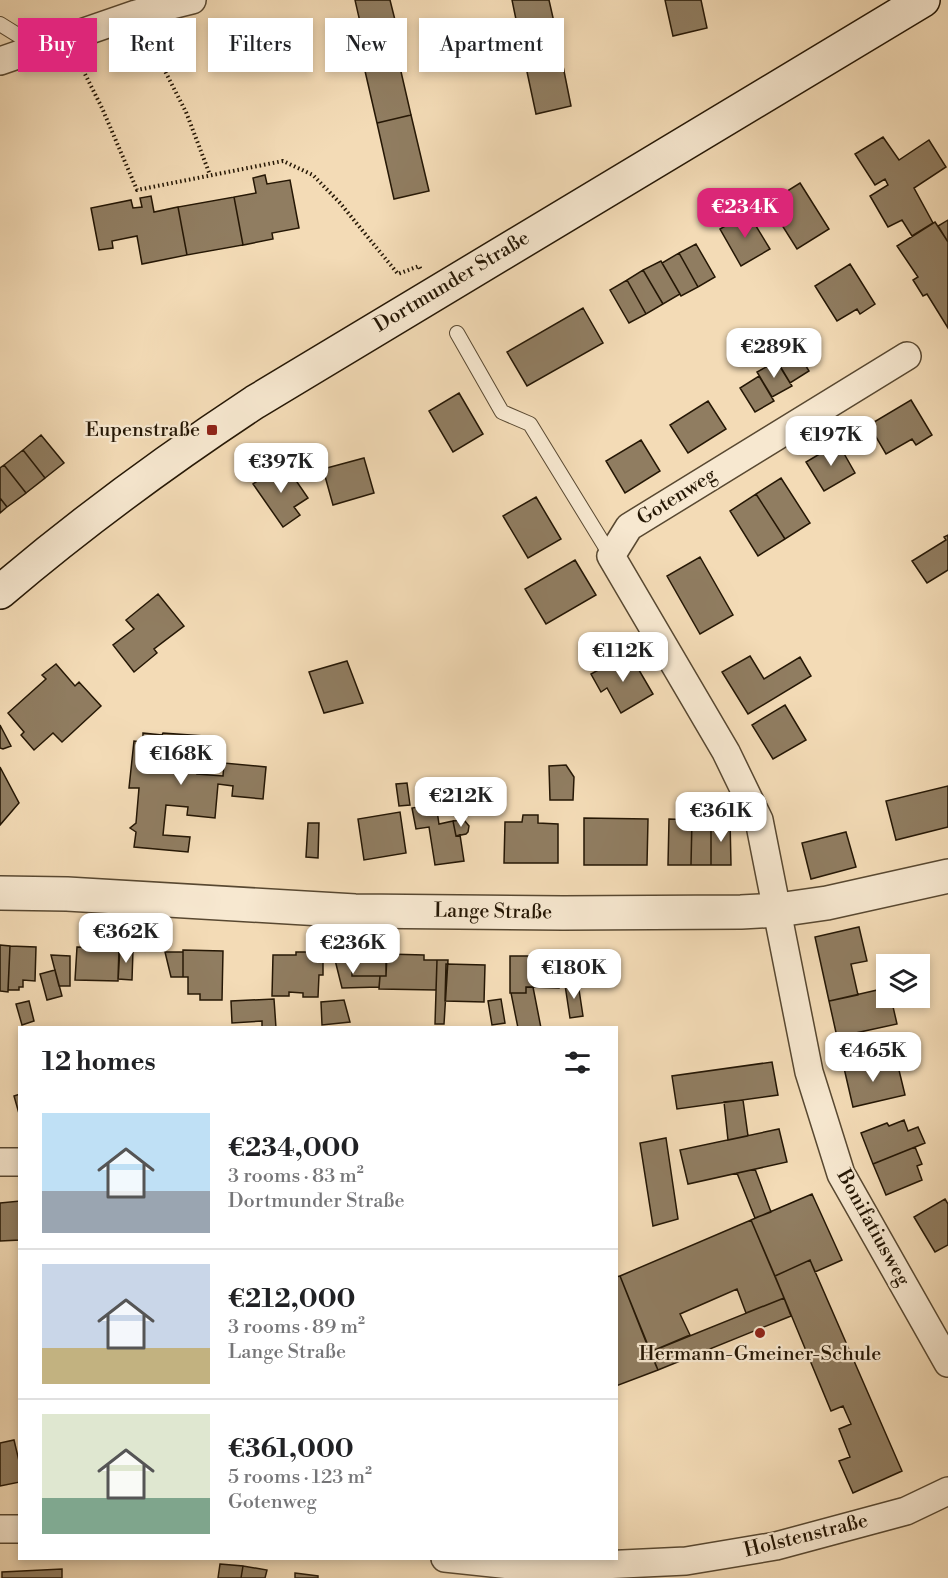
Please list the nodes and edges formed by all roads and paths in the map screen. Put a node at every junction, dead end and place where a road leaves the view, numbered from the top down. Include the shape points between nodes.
1 (192, 0) edge
2 (923, 0) edge
3 (136, 14) junction
4 (0, 24) edge
5 (97, 27) edge
6 (18, 36) edge
7 (18, 55) edge
8 (0, 61) edge
9 (83, 72) edge
10 (210, 175) junction
11 (434, 293) junction
12 (457, 333) dead end
13 (907, 356) dead end
14 (611, 556) junction
15 (0, 592) edge
16 (948, 876) edge
17 (0, 893) edge
18 (778, 910) junction
19 (0, 1162) edge
20 (18, 1162) edge
21 (948, 1363) edge
22 (948, 1491) edge
23 (18, 1529) edge
24 (0, 1530) edge
25 (457, 1560) edge
26 (581, 1567) edge
27 (538, 1573) edge

1 - 3 street
2 - 11 main road, Dortmunder Straße
3 - 5 street
3 - 10 path via 186,112
4 - 6 lane
7 - 8 street
9 - 10 path via 137,190
10 - 11 path via 283,161 313,175 398,274 419,266
11 - 15 main road, Dortmunder Straße via 212,430
12 - 14 lane via 502,412 530,424
13 - 14 street, Gotenweg via 629,527
14 - 18 street via 726,752 759,819
16 - 18 main road, Lange Straße
17 - 18 main road, Lange Straße via 355,911
18 - 21 street, Bonifatiusweg via 809,1072 841,1174
19 - 20 street
22 - 26 street, Holstenstraße via 906,1511 776,1546 686,1561
23 - 24 street
25 - 27 street, Holstenstraße
26 - 27 street, Holstenstraße

